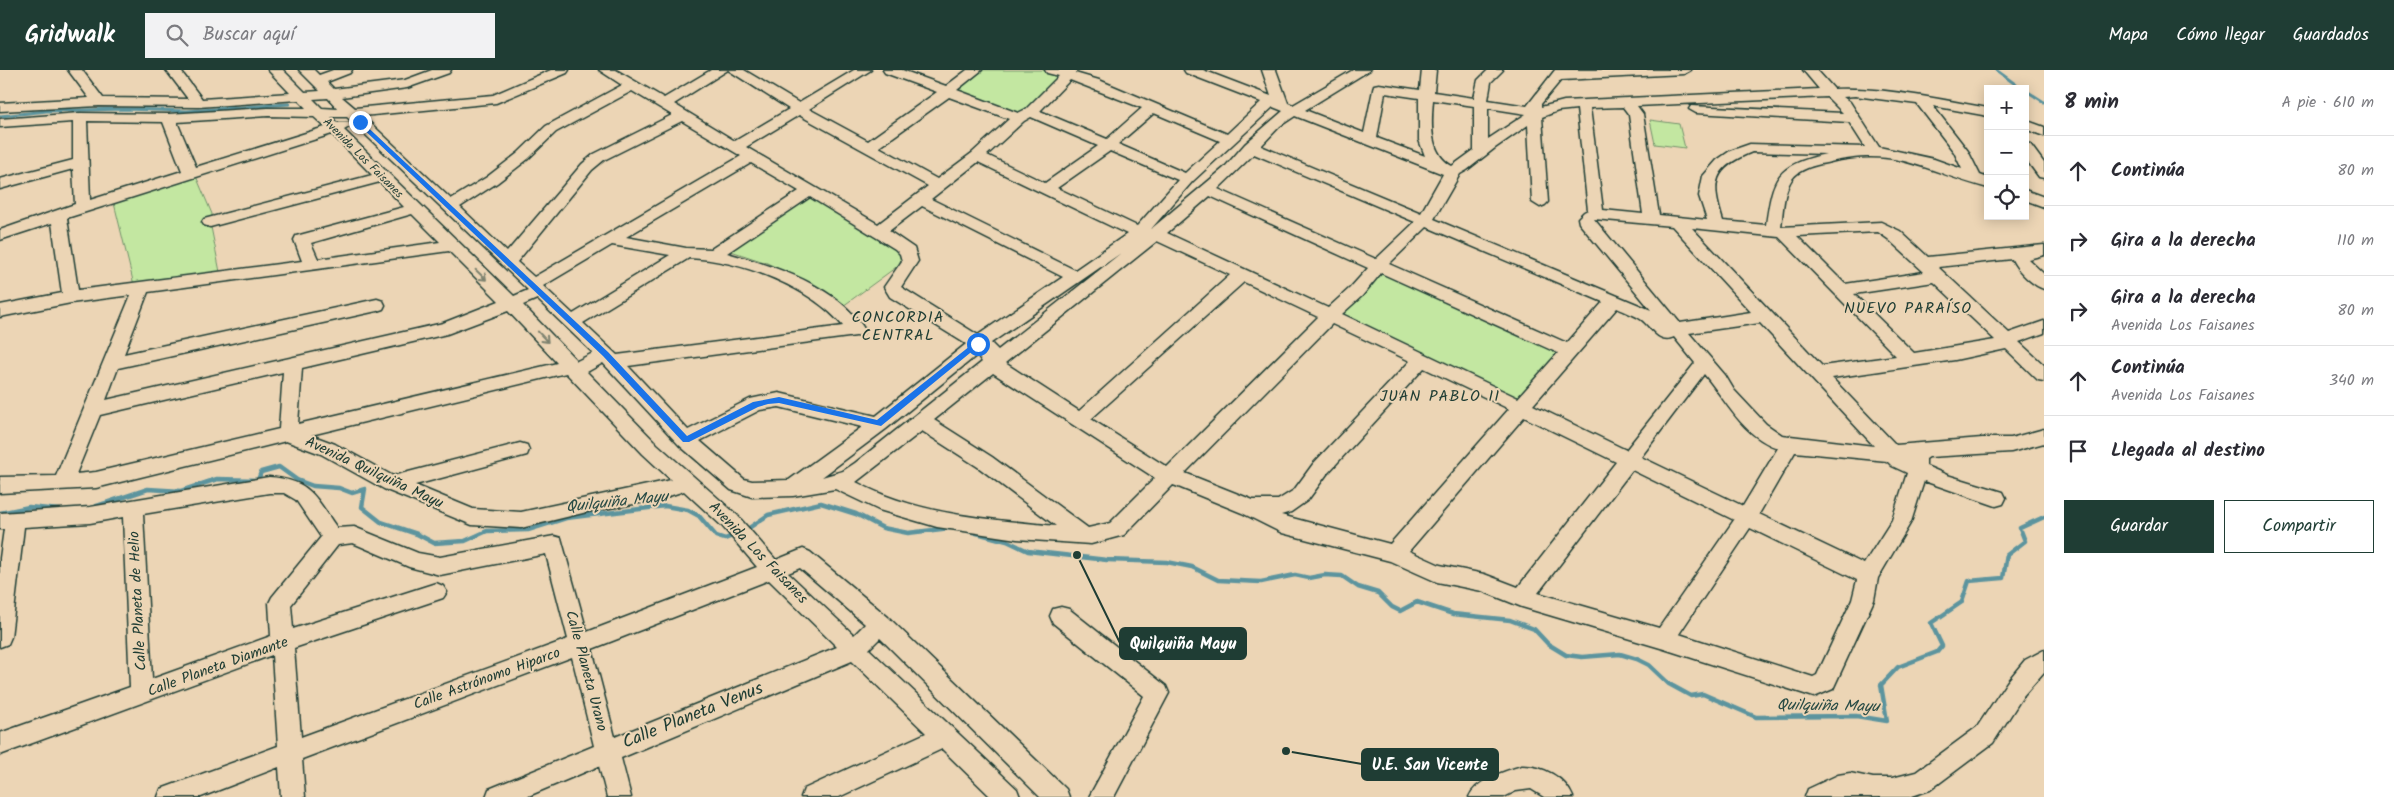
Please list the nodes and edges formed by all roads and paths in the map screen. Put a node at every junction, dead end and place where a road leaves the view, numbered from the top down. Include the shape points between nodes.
1 (75, 70) edge
2 (173, 70) edge
3 (275, 70) edge
4 (306, 70) edge
5 (345, 70) edge
6 (444, 70) edge
7 (562, 70) edge
8 (606, 70) edge
9 (721, 70) edge
10 (735, 70) edge
11 (864, 70) edge
12 (890, 70) edge
13 (975, 70) edge
14 (1052, 70) edge
15 (1190, 70) edge
16 (1269, 70) edge
17 (1334, 70) edge
18 (1429, 70) edge
19 (1496, 70) edge
20 (1684, 70) edge
21 (1810, 70) edge
22 (1653, 71) edge
23 (1068, 73) edge
24 (1358, 73) edge
25 (1559, 73) edge
26 (1209, 74) edge
27 (317, 81) junction
28 (633, 85) junction
29 (947, 91) junction
30 (1829, 92) junction
31 (330, 94) junction
32 (300, 95) junction
33 (1428, 96) junction
34 (1921, 100) junction
35 (99, 102) junction
36 (198, 103) junction
37 (1482, 103) junction
38 (1627, 103) junction
39 (664, 104) junction
40 (1583, 104) junction
41 (1, 105) edge
42 (1282, 106) junction
43 (1151, 108) junction
44 (799, 110) junction
45 (1984, 111) edge
46 (316, 112) junction
47 (1534, 113) junction
48 (1025, 115) junction
49 (681, 116) junction
50 (80, 117) junction
51 (355, 117) junction
52 (168, 118) junction
53 (1852, 118) junction
54 (0, 123) edge
55 (2029, 126) edge
56 (334, 130) junction
57 (2044, 132) edge
58 (1370, 139) junction
59 (1230, 140) junction
60 (1109, 145) junction
61 (869, 146) junction
62 (735, 147) junction
63 (1250, 148) junction
64 (1874, 150) junction
65 (1481, 151) junction
66 (2029, 153) edge
67 (752, 156) junction
68 (977, 156) junction
69 (80, 162) junction
70 (1448, 170) junction
71 (191, 174) junction
72 (2044, 174) edge
73 (381, 177) junction
74 (1186, 179) junction
75 (1981, 180) edge
76 (0, 184) edge
77 (938, 186) junction
78 (809, 190) junction
79 (1046, 190) junction
80 (1208, 190) junction
81 (2029, 196) edge
82 (920, 199) junction
83 (1540, 202) dead end
84 (2044, 202) edge
85 (83, 207) junction
86 (450, 207) junction
87 (414, 209) junction
88 (1596, 214) junction
89 (60, 215) junction
90 (1652, 220) junction
91 (1425, 221) junction
92 (210, 222) dead end
93 (1677, 222) junction
94 (1716, 225) junction
95 (1779, 231) junction
96 (878, 232) junction
97 (1148, 233) junction
98 (0, 235) edge
99 (484, 239) junction
100 (611, 240) junction
101 (454, 249) junction
102 (2044, 250) edge
103 (2026, 252) junction
104 (686, 253) junction
105 (714, 254) junction
106 (508, 262) junction
107 (1923, 263) junction
108 (312, 266) junction
109 (1380, 267) junction
110 (1241, 275) junction
111 (1937, 276) junction
112 (1076, 277) junction
113 (2041, 277) edge
114 (142, 287) junction
115 (536, 289) junction
116 (1841, 290) junction
117 (71, 297) junction
118 (1614, 300) junction
119 (512, 304) junction
120 (377, 305) dead end
121 (0, 311) edge
122 (1330, 315) junction
123 (1765, 316) junction
124 (572, 322) junction
125 (2044, 327) edge
126 (1677, 329) junction
127 (2008, 342) junction
128 (978, 344) junction
129 (1570, 351) junction
130 (609, 358) junction
131 (1422, 359) junction
132 (1910, 360) junction
133 (998, 362) junction
134 (112, 363) junction
135 (293, 363) junction
136 (572, 368) junction
137 (1699, 368) junction
138 (1818, 373) junction
139 (2044, 375) edge
140 (1728, 395) junction
141 (1521, 408) junction
142 (92, 410) junction
143 (1087, 413) junction
144 (921, 421) junction
145 (878, 424) junction
146 (288, 435) junction
147 (2044, 436) edge
148 (686, 440) junction
149 (1790, 444) junction
150 (520, 450) dead end
151 (1924, 450) junction
152 (1893, 453) junction
153 (1628, 459) junction
154 (1918, 470) junction
155 (1174, 475) junction
156 (838, 481) junction
157 (687, 482) junction
158 (62, 484) junction
159 (391, 484) junction
160 (0, 485) edge
161 (793, 488) junction
162 (1996, 498) dead end
163 (1249, 507) junction
164 (134, 508) junction
165 (1747, 516) junction
166 (7, 522) edge
167 (1084, 536) junction
168 (1105, 536) joint
169 (332, 537) junction
170 (1394, 554) junction
171 (803, 558) joint
172 (5, 559) edge
173 (773, 571) junction
174 (1868, 576) junction
175 (436, 592) dead end
176 (1522, 598) junction
177 (1061, 616) dead end
178 (880, 624) junction
179 (0, 637) edge
180 (1664, 639) junction
181 (282, 642) junction
182 (578, 645) junction
183 (854, 650) junction
184 (2040, 668) edge
185 (142, 694) junction
186 (944, 736) junction
187 (0, 744) edge
188 (290, 751) junction
189 (607, 752) junction
190 (1528, 776) joint
191 (1877, 793) edge
192 (170, 797) edge
193 (293, 797) edge
194 (498, 797) edge
195 (619, 797) edge
196 (813, 797) edge
197 (1008, 797) edge
198 (1057, 797) edge
199 (1101, 797) edge
200 (1481, 797) edge
201 (1561, 797) edge
202 (1817, 797) edge

1 - 35 street
2 - 36 street
3 - 32 street, Avenida Los Faisanes
4 - 27 street, Avenida Los Faisanes
5 - 27 street
6 - 31 street via 406,84
7 - 51 street via 496,99
8 - 28 street
9 - 39 street
10 - 44 street
11 - 44 street
12 - 29 street
13 - 29 street
14 - 23 street
15 - 26 street
16 - 42 street
17 - 24 street
18 - 33 street
19 - 37 street via 1482,85
20 - 22 street
21 - 30 street
22 - 25 street
23 - 43 street
23 - 48 street via 1061,84
24 - 42 street
25 - 47 street via 1534,104
26 - 42 street
27 - 31 street, Avenida Los Faisanes
28 - 39 street
28 - 86 street via 551,129 492,180
29 - 48 street
29 - 61 street via 912,119
30 - 34 street via 1874,93
30 - 38 street
30 - 53 street via 1845,105
31 - 32 street
31 - 51 street, Avenida Los Faisanes
32 - 36 street
32 - 46 street, Avenida Los Faisanes
33 - 37 street
33 - 58 street via 1380,88
33 - 70 street via 1425,142 1432,159
34 - 45 street
34 - 75 street
35 - 36 street
35 - 41 street
37 - 47 street
37 - 65 street
38 - 40 street
38 - 53 street
38 - 90 street via 1636,114
39 - 49 street
40 - 47 street via 1558,105
40 - 88 street
42 - 58 street
42 - 59 street
42 - 63 street via 1275,123
43 - 59 street
43 - 60 street
44 - 61 street
44 - 62 street
46 - 51 street
46 - 52 street
46 - 56 street, Avenida Los Faisanes
47 - 65 street
47 - 83 street
48 - 60 street
48 - 68 street
49 - 62 street
49 - 106 street via 599,157 587,167
50 - 52 street
50 - 54 street
50 - 69 street
51 - 56 street
51 - 86 street, Avenida Los Faisanes
52 - 71 street
53 - 64 street
55 - 57 street
56 - 71 street
56 - 73 street, Avenida Los Faisanes
58 - 70 street
59 - 74 street
60 - 74 street
60 - 79 street
61 - 77 street
62 - 67 street
63 - 80 street
63 - 91 street
64 - 75 street via 1920,160
64 - 94 street via 1758,147 1735,154 1715,168 1708,184 1707,196
64 - 95 street via 1828,157 1793,170 1782,187
65 - 70 street
66 - 72 street
67 - 78 street
67 - 100 street
68 - 77 street
68 - 79 street
69 - 76 street
69 - 85 street
70 - 91 street via 1449,176
71 - 85 street
73 - 87 street, Avenida Los Faisanes
73 - 92 street
74 - 97 street
77 - 82 street
78 - 96 street
78 - 105 street
79 - 97 street
80 - 97 street
80 - 109 street
81 - 84 street
82 - 96 street
82 - 112 street
85 - 89 street
86 - 99 street, Avenida Los Faisanes
87 - 101 street, Avenida Los Faisanes
87 - 108 street via 302,240
88 - 90 street
88 - 126 street via 1589,215 1587,223
89 - 98 street
89 - 117 street
90 - 93 street
91 - 109 street via 1392,251
91 - 118 street
93 - 94 street
93 - 123 street
94 - 95 street
95 - 107 street via 1881,227
95 - 116 street
96 - 128 street via 908,252 910,261 892,287 896,292
97 - 110 street
97 - 112 street
97 - 133 street
99 - 101 street
99 - 106 street, Avenida Los Faisanes
100 - 104 street
100 - 115 street
101 - 108 street
101 -> 119 street, Avenida Los Faisanes
102 - 103 street
103 - 107 street
103 - 113 street via 2020,260
104 - 105 street
104 - 124 street
105 - 130 street via 771,271 808,290 839,310 856,330
106 - 115 street, Avenida Los Faisanes
107 - 111 street
108 - 114 street
109 - 122 street
109 - 129 street
110 - 122 street
110 - 143 street
111 - 116 street
111 - 127 street
112 - 128 street
114 - 117 street
114 - 134 street
115 - 119 street
115 - 124 street, Avenida Los Faisanes
116 - 132 street
117 - 121 street
118 - 129 street
118 - 137 street via 1652,318
119 - 135 street via 446,328
119 -> 136 street, Avenida Los Faisanes
120 - 134 street
122 - 131 street
122 - 155 street
123 - 126 street
123 - 138 street
124 - 130 street, Avenida Los Faisanes
125 - 127 street
126 - 140 street
127 - 132 street
127 - 139 street
128 - 133 street
128 - 145 street
129 - 141 street
130 - 136 street
130 - 148 street, Avenida Los Faisanes
131 - 141 street
131 - 163 street via 1294,501 1273,509
132 - 138 street
133 - 143 street
133 - 144 street
133 - 155 street
134 - 142 street
135 - 142 street
135 - 146 street
136 - 146 street
136 - 157 street, Avenida Los Faisanes via 650,449
137 - 140 street
137 - 153 street
138 - 152 street
140 - 149 street via 1766,435
141 - 153 street
141 - 170 street
142 - 158 street
143 - 155 street
144 - 156 street via 862,468
144 - 167 street via 985,462
145 - 148 street via 779,400 756,404
145 - 161 street
146 - 158 street, Avenida Quilquiña Mayu via 96,480
146 - 159 street, Avenida Quilquiña Mayu via 328,449
147 - 151 street via 2011,445
148 - 161 street, Avenida Los Faisanes via 738,484 752,489
149 - 152 street
149 - 165 street
150 - 159 street
151 - 152 street
151 - 154 street via 1918,455
152 - 154 street
153 - 165 street
153 - 176 street
154 - 162 street via 1941,481
154 - 174 street via 1901,522
155 - 163 street
155 - 168 street via 1118,529
156 - 161 street
156 - 167 street via 859,494 932,518 1011,530
157 - 159 street, Avenida Quilquiña Mayu via 657,492 521,520 472,516
157 - 173 street, Avenida Los Faisanes via 730,521
158 - 160 street, Avenida Quilquiña Mayu
163 - 170 street via 1294,529
164 - 166 street via 90,516
164 - 169 street via 270,485 288,486 303,495
164 - 185 street, Calle Planeta de Helio
165 - 174 street
165 - 180 street
166 - 172 street
167 - 168 street
169 - 181 street via 280,603
169 - 182 street, Calle Planeta Urano via 354,535 416,561 440,566 554,544
170 - 176 street via 1437,573 1484,583
171 - 173 street, Calle Astrónomo Hiparco
171 - 178 street, Avenida Los Faisanes
172 - 179 street
173 - 182 street, Calle Astrónomo Hiparco
173 - 183 street, Avenida Los Faisanes
174 - 180 street via 1863,600 1825,682 1814,687
175 - 181 street, Calle Planeta Diamante
176 - 180 street
177 - 199 street via 1158,693
178 - 183 street, Calle Planeta Venus
178 - 198 street, Avenida Los Faisanes
181 - 185 street, Calle Planeta Diamante
181 - 188 street
182 - 188 street, Calle Astrónomo Hiparco
182 - 189 street, Calle Planeta Urano
183 - 186 street, Avenida Los Faisanes
183 - 189 street, Calle Planeta Venus
184 - 191 street via 2015,689 1985,735 1968,750 1922,782
185 - 187 street, Calle Planeta Diamante
186 - 196 street
186 - 197 street, Avenida Los Faisanes
188 - 192 street, Calle Astrónomo Hiparco
188 - 193 street
189 - 194 street, Calle Planeta Venus
189 - 195 street, Calle Planeta Urano
190 - 200 street via 1516,778
190 - 201 street via 1542,780
191 - 202 street via 1850,785

